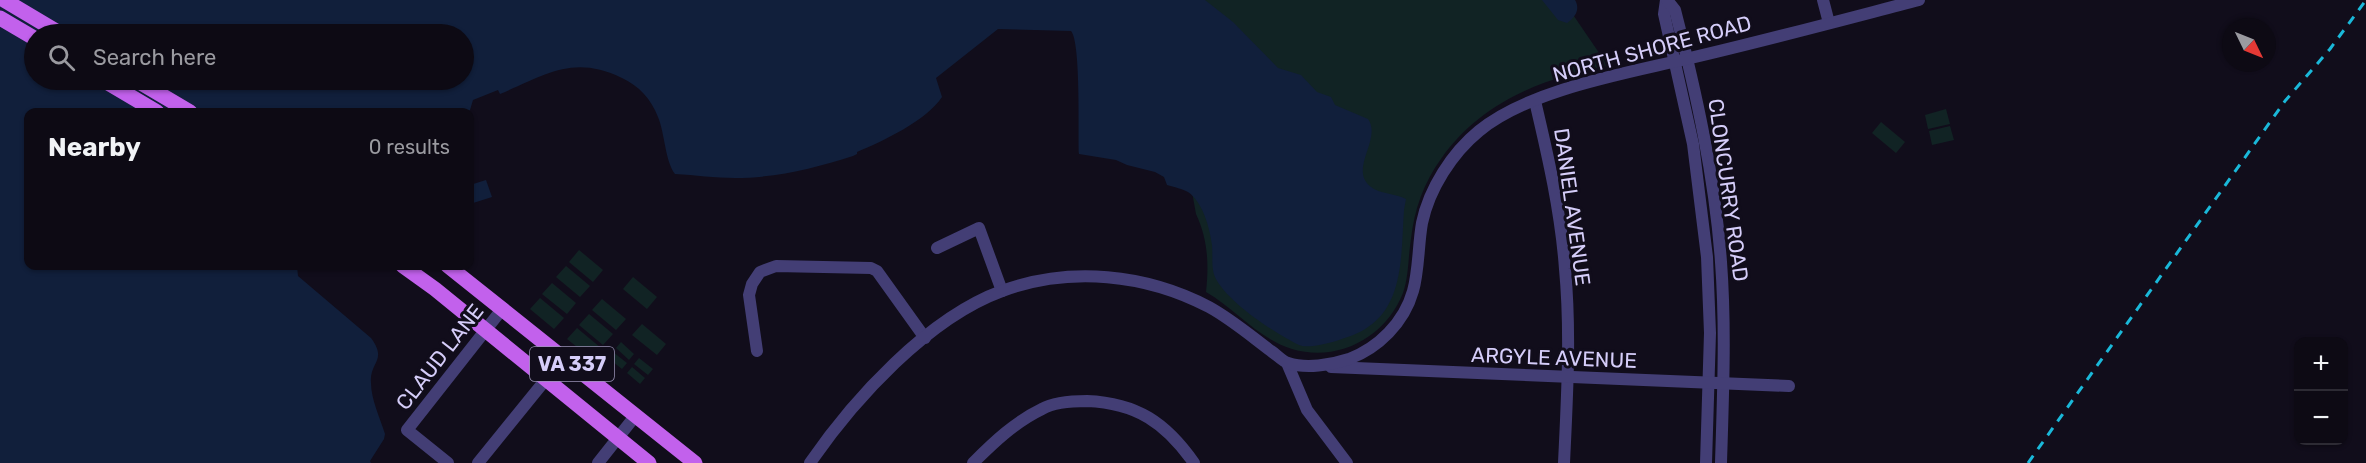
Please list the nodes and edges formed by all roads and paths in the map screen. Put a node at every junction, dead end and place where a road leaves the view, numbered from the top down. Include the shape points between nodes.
1 (4, 0) edge
2 (1667, 0) edge
3 (1823, 0) edge
4 (1919, 0) edge
5 (0, 18) edge
6 (1829, 23) junction
7 (44, 24) edge
8 (24, 32) edge
9 (1682, 60) junction
10 (120, 90) edge
11 (153, 90) edge
12 (1535, 101) junction
13 (150, 108) edge
14 (183, 108) edge
15 (937, 248) dead end
16 (408, 270) edge
17 (453, 270) edge
18 (1002, 291) junction
19 (503, 308) junction
20 (485, 330) junction
21 (924, 338) junction
22 (1377, 343) junction
23 (757, 351) dead end
24 (564, 357) junction
25 (1287, 363) junction
26 (1318, 366) junction
27 (1383, 371) junction
28 (1567, 378) junction
29 (546, 379) junction
30 (1717, 384) junction
31 (1789, 386) dead end
32 (636, 415) junction
33 (618, 438) junction
34 (448, 463) edge
35 (478, 463) edge
36 (598, 463) edge
37 (649, 463) edge
38 (695, 463) edge
39 (810, 463) edge
40 (973, 463) edge
41 (1194, 463) edge
42 (1347, 463) edge
43 (1564, 463) edge
44 (1706, 463) edge
45 (1721, 463) edge

1 - 7 main road
2 - 9 street, CLONCURRY ROAD via 1664,14
3 - 6 street
4 - 6 street, NORTH SHORE ROAD
5 - 8 main road
6 - 9 street, NORTH SHORE ROAD
9 - 12 street, NORTH SHORE ROAD via 1570,87
9 - 30 street, CLONCURRY ROAD via 1707,257
10 - 13 main road
11 - 14 main road
12 - 22 street, NORTH SHORE ROAD via 1481,129 1456,154 1429,201 1422,222 1413,290 1407,305 1399,320
12 - 28 street, DANIEL AVENUE via 1565,269
15 - 18 street via 979,228
16 - 20 main road, VA 337
17 - 19 main road, VA 337
18 - 21 street via 967,308
18 - 25 street via 1078,276 1148,283 1209,307
19 - 20 street, CLAUD LANE
19 - 24 main road, VA 337
20 - 29 main road, VA 337
20 - 34 street, CLAUD LANE via 407,430
21 - 23 street via 871,268 776,266 760,272 749,295
21 - 39 street via 857,402
22 - 26 street, NORTH SHORE ROAD via 1344,360
22 - 27 street via 1373,353
24 - 29 street
24 - 32 main road, VA 337
25 - 26 street, NORTH SHORE ROAD
25 - 42 street via 1307,410
26 - 27 street, ARGYLE AVENUE
27 - 28 street, ARGYLE AVENUE
28 - 30 street, ARGYLE AVENUE
28 - 43 street, DANIEL AVENUE
29 - 33 main road, VA 337
29 - 35 street
30 - 31 street, ARGYLE AVENUE
30 - 44 street, CLONCURRY ROAD
30 - 45 street, CLONCURRY ROAD
32 - 33 street
32 - 38 main road, VA 337
33 - 36 street
33 - 37 main road, VA 337
40 - 41 street via 1002,434 1043,408 1075,401 1111,402 1140,411 1179,442

